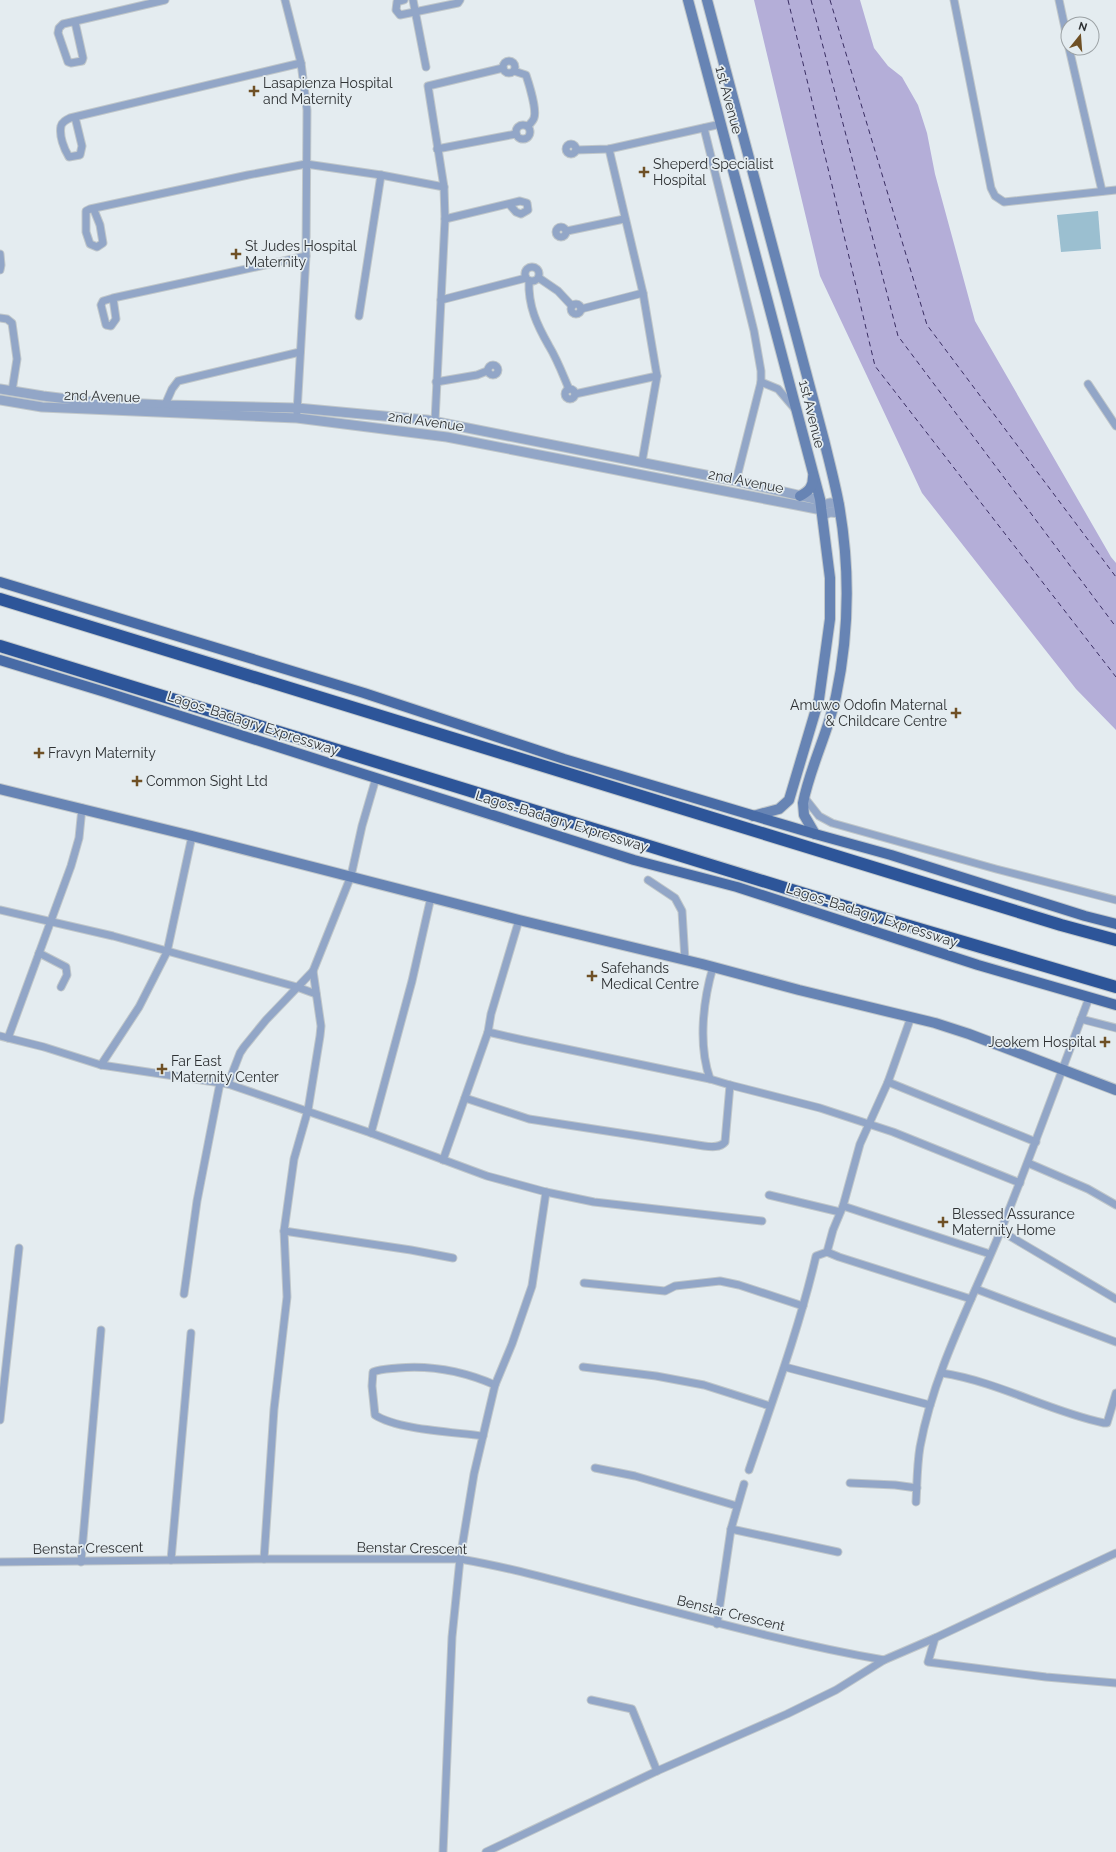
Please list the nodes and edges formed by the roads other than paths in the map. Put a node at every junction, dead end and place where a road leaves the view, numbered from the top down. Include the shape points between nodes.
1 (165, 0) edge
2 (285, 0) edge
3 (404, 0) edge
4 (412, 0) edge
5 (460, 0) edge
6 (688, 0) edge
7 (707, 0) edge
8 (954, 0) edge
9 (1059, 0) edge
10 (415, 12) junction
11 (1062, 16) edge
12 (75, 22) junction
13 (715, 30) junction
14 (697, 35) junction
15 (1071, 56) edge
16 (302, 63) junction
17 (426, 67) dead end
18 (75, 117) junction
19 (721, 124) junction
20 (528, 126) junction
21 (704, 128) junction
22 (516, 134) junction
23 (437, 149) junction
24 (609, 149) junction
25 (576, 150) dead end
26 (306, 164) junction
27 (381, 175) junction
28 (444, 187) junction
29 (1116, 190) edge
30 (1102, 191) junction
31 (509, 204) dead end
32 (94, 210) junction
33 (624, 218) junction
34 (445, 219) junction
35 (567, 231) dead end
36 (0, 254) edge
37 (306, 256) junction
38 (0, 270) edge
39 (538, 278) junction
40 (527, 279) junction
41 (643, 293) junction
42 (113, 298) dead end
43 (441, 300) junction
44 (359, 316) dead end
45 (0, 318) edge
46 (300, 352) junction
47 (488, 371) dead end
48 (657, 376) junction
49 (436, 382) junction
50 (761, 382) junction
51 (1088, 384) dead end
52 (0, 389) edge
53 (12, 391) junction
54 (0, 400) edge
55 (165, 405) junction
56 (297, 408) junction
57 (797, 412) junction
58 (296, 418) junction
59 (435, 421) junction
60 (1116, 426) edge
61 (642, 462) junction
62 (812, 473) junction
63 (736, 481) junction
64 (800, 496) junction
65 (840, 509) junction
66 (822, 510) junction
67 (0, 582) edge
68 (0, 599) edge
69 (0, 646) edge
70 (0, 660) edge
71 (376, 778) junction
72 (0, 789) edge
73 (804, 797) junction
74 (82, 808) junction
75 (754, 816) junction
76 (815, 834) junction
77 (192, 836) junction
78 (351, 876) junction
79 (648, 880) dead end
80 (431, 896) junction
81 (1116, 900) edge
82 (0, 910) edge
83 (519, 920) junction
84 (51, 921) junction
85 (1116, 924) edge
86 (1116, 940) edge
87 (167, 952) junction
88 (39, 953) junction
89 (685, 960) junction
90 (713, 967) junction
91 (313, 972) junction
92 (61, 987) dead end
93 (297, 987) junction
94 (1116, 987) edge
95 (316, 994) junction
96 (1089, 998) junction
97 (1116, 1005) edge
98 (911, 1017) junction
99 (1081, 1019) junction
100 (1116, 1028) edge
101 (488, 1032) junction
102 (0, 1036) edge
103 (8, 1038) junction
104 (101, 1065) junction
105 (1062, 1070) junction
106 (710, 1078) junction
107 (888, 1082) junction
108 (220, 1083) junction
109 (228, 1084) junction
110 (730, 1085) junction
111 (1116, 1090) edge
112 (465, 1098) junction
113 (308, 1110) junction
114 (868, 1124) junction
115 (371, 1132) junction
116 (1036, 1142) junction
117 (443, 1160) junction
118 (1028, 1163) junction
119 (1020, 1183) junction
120 (546, 1192) junction
121 (769, 1195) dead end
122 (1116, 1205) edge
123 (841, 1209) junction
124 (762, 1221) dead end
125 (284, 1231) junction
126 (1001, 1231) junction
127 (19, 1248) dead end
128 (827, 1252) junction
129 (990, 1254) junction
130 (454, 1258) dead end
131 (584, 1283) dead end
132 (976, 1289) junction
133 (184, 1294) dead end
134 (971, 1299) junction
135 (1116, 1299) edge
136 (803, 1306) junction
137 (101, 1330) dead end
138 (191, 1334) dead end
139 (1116, 1342) edge
140 (583, 1367) dead end
141 (785, 1367) junction
142 (942, 1372) junction
143 (495, 1385) junction
144 (1116, 1393) edge
145 (770, 1406) junction
146 (930, 1406) junction
147 (0, 1410) edge
148 (1113, 1416) edge
149 (0, 1420) edge
150 (483, 1436) junction
151 (594, 1468) dead end
152 (749, 1470) dead end
153 (850, 1483) dead end
154 (744, 1484) dead end
155 (917, 1488) junction
156 (916, 1502) dead end
157 (737, 1506) junction
158 (731, 1528) junction
159 (838, 1552) dead end
160 (1116, 1553) edge
161 (264, 1559) junction
162 (460, 1559) junction
163 (171, 1560) junction
164 (0, 1562) edge
165 (81, 1562) junction
166 (717, 1624) junction
167 (935, 1638) junction
168 (884, 1660) junction
169 (1116, 1682) edge
170 (591, 1700) dead end
171 (657, 1771) junction
172 (443, 1852) edge
173 (486, 1852) edge

1 - 12 street
2 - 16 street
3 - 10 street via 397,2 396,10 400,15
4 - 10 street
5 - 10 street via 458,3
6 - 14 main road, 1st Avenue
7 - 13 main road, 1st Avenue
8 - 30 street via 994,196 1004,202
9 - 11 street
10 - 17 street
12 - 12 street via 63,24 58,33 68,62 71,63 82,61 83,58
13 - 14 main road
13 - 65 main road, 1st Avenue
14 - 19 main road, 1st Avenue
15 - 30 street
16 - 18 street
16 - 26 street via 307,110
18 - 18 street via 63,122 61,126 65,150 69,157 80,155 82,146
19 - 21 street
19 - 57 main road, 1st Avenue
20 - 22 street via 522,125 517,128
20 - 22 street via 531,131 530,137 525,140
20 - 23 street via 534,118 529,84 526,75 514,71 515,66 508,61 503,68 481,75 428,86
21 - 24 street
21 - 50 street via 754,331
22 - 23 street
23 - 28 street
24 - 25 street
24 - 33 street
26 - 27 street
26 - 32 street
26 - 37 street
27 - 28 street
27 - 44 street
28 - 34 street
29 - 30 street
31 - 34 street
32 - 32 street via 103,243 97,247 90,244 86,232 86,211
33 - 35 street
33 - 41 street
34 - 43 street
36 - 38 street
37 - 42 street
37 - 46 street
39 - 40 street via 534,281
39 - 40 street via 538,268 532,266 525,272
39 - 41 street via 558,291 572,306 579,305 581,309
40 - 43 street
40 - 48 street via 529,296 541,335 550,346 572,391
41 - 48 street
43 - 49 street
45 - 53 street via 12,323 17,359
46 - 55 street via 178,381
46 - 56 street
47 - 49 street
48 - 61 street
49 - 59 street
50 - 57 street via 778,389
50 - 63 street
51 - 60 street
52 - 53 street, 2nd Avenue
53 - 55 street, 2nd Avenue via 84,401
54 - 58 street, 2nd Avenue via 42,408
55 - 56 street, 2nd Avenue
56 - 58 street
56 - 59 street, 2nd Avenue
57 - 62 main road, 1st Avenue
58 - 66 street, 2nd Avenue via 488,444
59 - 61 street, 2nd Avenue
61 - 63 street, 2nd Avenue
62 - 64 main road via 813,484
62 - 66 main road, 1st Avenue
63 - 64 street, 2nd Avenue
64 - 66 street, 2nd Avenue via 815,500
65 - 66 street, 2nd Avenue via 830,503
65 - 73 main road, 1st Avenue via 844,554 845,639 832,713
66 - 75 main road, 1st Avenue via 830,578 830,619 819,700 789,800 779,809
67 - 75 main road
68 - 86 highway via 1046,921
69 - 94 highway, Lagos-Badagry Expressway via 899,923
70 - 71 main road, Lagos-Badagry Expressway
71 - 78 street
71 - 96 main road, Lagos-Badagry Expressway via 634,860 738,887
72 - 74 main road
73 - 76 main road, 1st Avenue via 804,815
73 - 81 street via 819,816 832,823
74 - 77 main road
74 - 84 street via 79,838
75 - 76 main road
76 - 85 main road
77 - 78 main road
77 - 87 street
78 - 80 main road
78 - 91 street
79 - 89 street via 675,898 682,911
80 - 83 main road
80 - 115 street via 412,981
82 - 84 street
83 - 89 main road
83 - 101 street
84 - 87 street
84 - 88 street
87 - 93 street
87 - 104 street via 139,1007
88 - 92 street via 66,968 67,975
88 - 103 street
89 - 90 main road
90 - 98 main road
90 - 106 street via 706,994 704,1030 706,1069
91 - 93 street
91 - 95 street
93 - 95 street
93 - 109 street via 244,1046
95 - 113 street via 321,1026
96 - 97 main road, Lagos-Badagry Expressway
96 - 99 street
98 - 105 main road via 969,1034
98 - 107 street
99 - 100 street
99 - 105 street
101 - 106 street
101 - 112 street
102 - 103 street
103 - 104 street
104 - 108 street
105 - 111 main road
105 - 116 street
106 - 110 street
107 - 114 street
107 - 116 street
108 - 109 street
108 - 133 street via 197,1201
109 - 113 street
110 - 112 street via 725,1142 717,1147 529,1119
110 - 114 street via 820,1108
112 - 117 street
113 - 115 street
113 - 125 street via 294,1159
114 - 119 street
114 - 123 street
115 - 117 street
116 - 118 street
117 - 120 street via 487,1176
118 - 119 street
118 - 122 street
119 - 126 street
120 - 124 street via 594,1202
120 - 143 street via 532,1286
121 - 123 street
123 - 128 street
123 - 129 street
125 - 130 street
125 - 161 street via 287,1297 274,1409
126 - 129 street
126 - 135 street
127 - 147 street
128 - 134 street
128 - 136 street via 816,1256
129 - 132 street
131 - 136 street via 665,1291 676,1286 720,1281
132 - 134 street
132 - 139 street
134 - 142 street
136 - 141 street
137 - 165 street
138 - 163 street
140 - 145 street via 704,1385
141 - 145 street
141 - 146 street
142 - 146 street
142 - 148 street via 982,1381 1056,1410 1102,1423 1107,1423
143 - 150 street
143 - 150 street via 441,1368 415,1366 373,1372 375,1415 396,1424
144 - 148 street
145 - 152 street
146 - 155 street via 920,1448
147 - 149 street
150 - 162 street
151 - 157 street via 635,1476
153 - 155 street
154 - 157 street
155 - 156 street
157 - 158 street
158 - 159 street
158 - 166 street
160 - 167 street
161 - 162 street, Benstar Crescent
161 - 163 street, Benstar Crescent
162 - 166 street, Benstar Crescent via 561,1582
162 - 172 street via 452,1638
163 - 165 street, Benstar Crescent
164 - 165 street, Benstar Crescent
166 - 168 street, Benstar Crescent
167 - 168 street
167 - 169 street via 928,1662 1046,1678
168 - 171 street via 836,1690 788,1714
170 - 171 street via 632,1709
171 - 173 street

